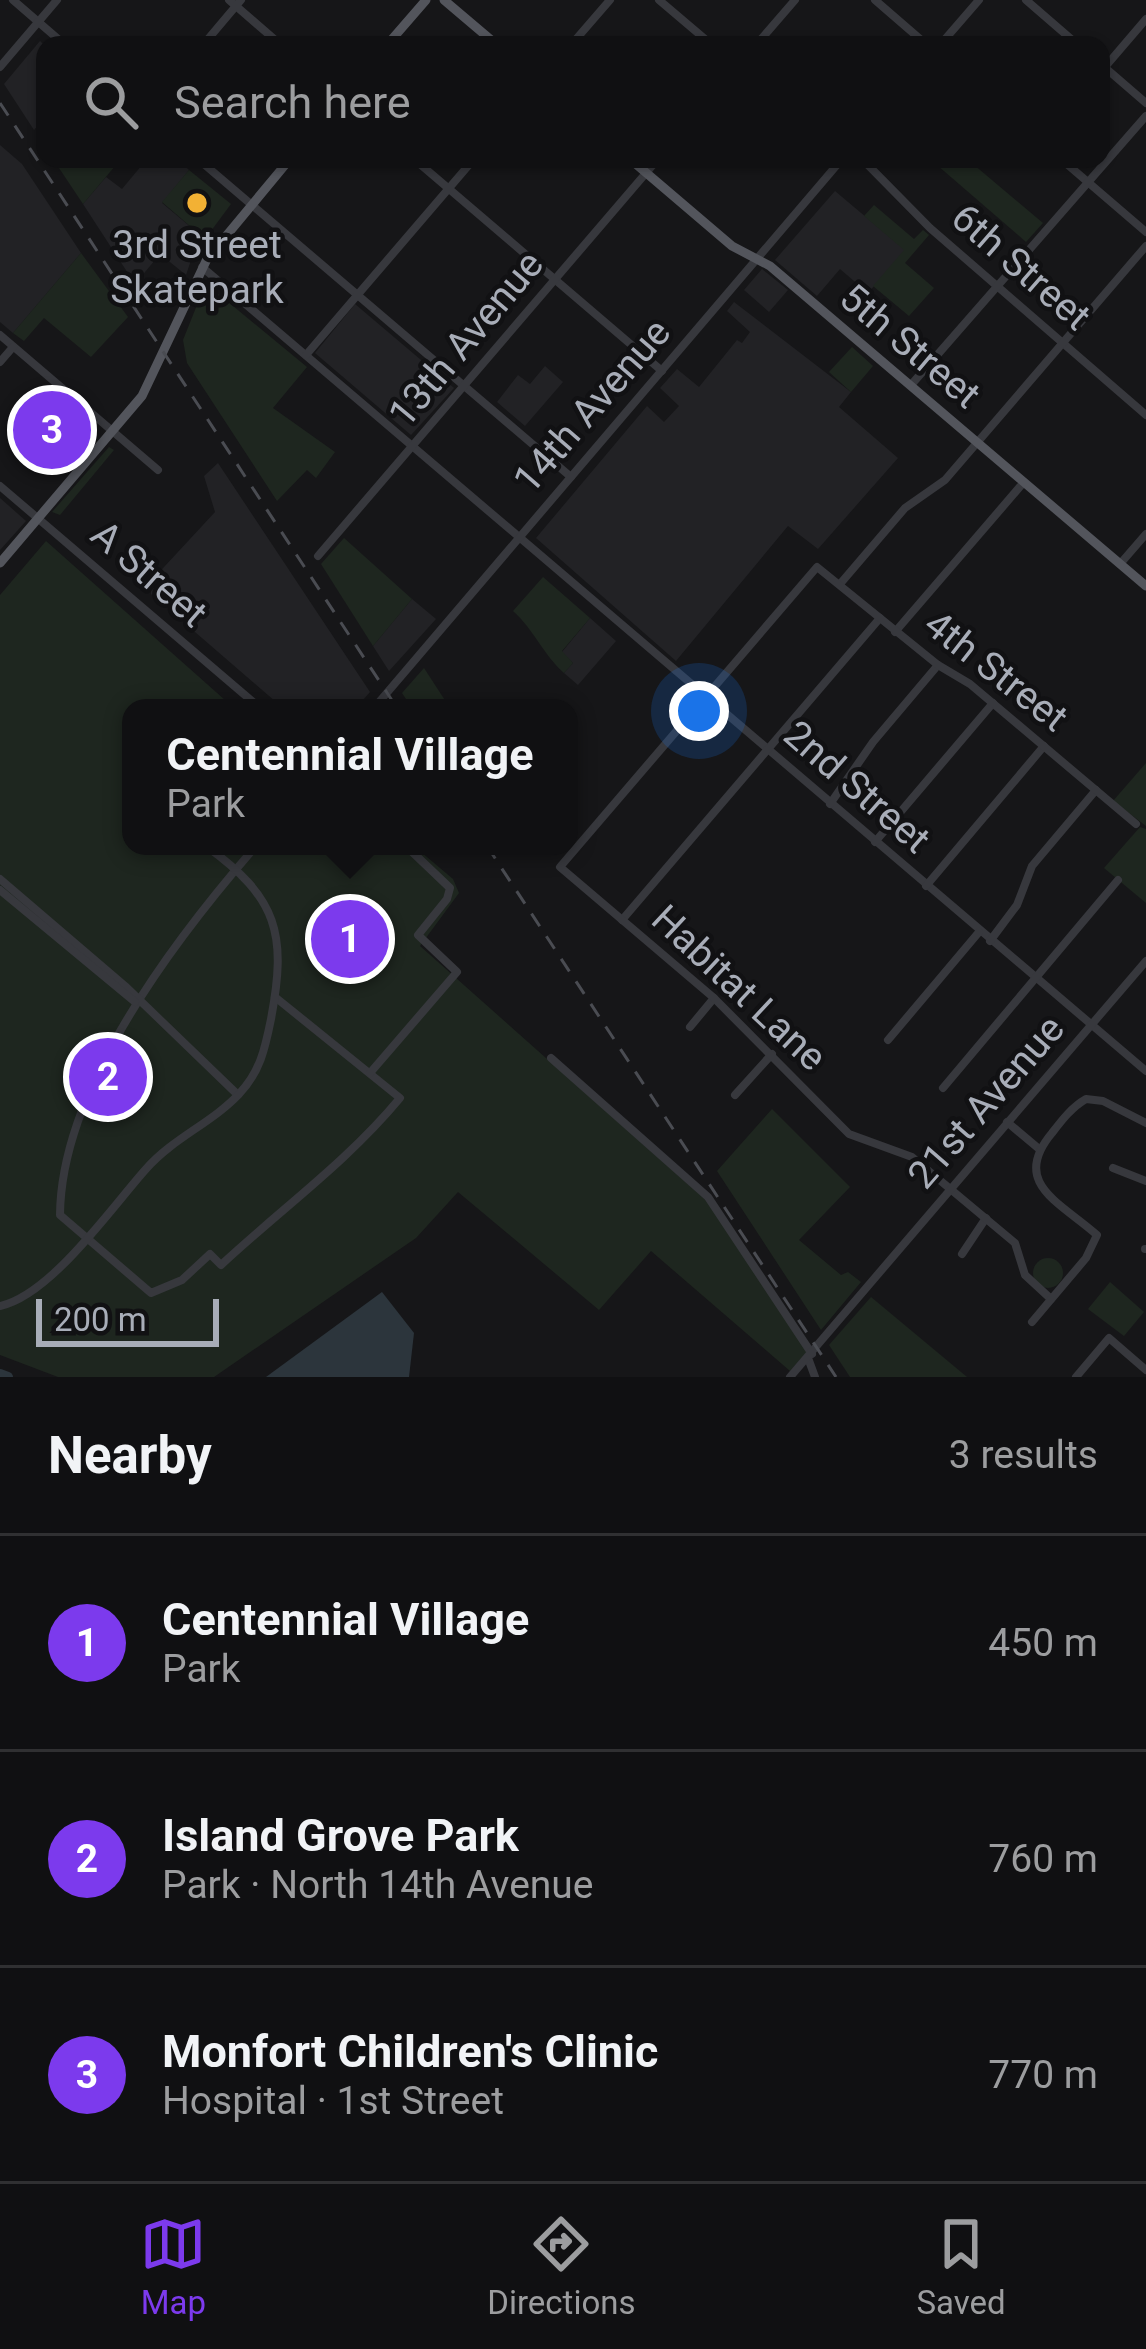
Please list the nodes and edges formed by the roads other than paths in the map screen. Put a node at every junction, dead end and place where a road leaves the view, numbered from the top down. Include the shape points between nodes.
1 (13, 0) edge
2 (57, 0) edge
3 (426, 0) edge
4 (444, 0) edge
5 (610, 0) edge
6 (659, 0) edge
7 (795, 0) edge
8 (875, 0) edge
9 (979, 0) edge
10 (1026, 0) edge
11 (235, 2) edge
12 (1146, 19) edge
13 (38, 22) junction
14 (54, 36) edge
15 (210, 36) edge
16 (271, 36) edge
17 (395, 36) edge
18 (486, 36) edge
19 (580, 36) edge
20 (701, 36) edge
21 (764, 36) edge
22 (917, 36) edge
23 (948, 36) edge
24 (1068, 36) edge
25 (1110, 58) edge
26 (0, 67) edge
27 (1110, 72) edge
28 (1146, 103) edge
29 (1146, 116) edge
30 (1110, 157) edge
31 (209, 168) edge
32 (283, 168) edge
33 (424, 168) edge
34 (466, 168) edge
35 (641, 168) edge
36 (651, 168) edge
37 (834, 168) edge
38 (872, 168) edge
39 (1072, 168) edge
40 (1100, 168) edge
41 (647, 173) junction
42 (1088, 182) junction
43 (449, 189) junction
44 (252, 205) junction
45 (1146, 232) edge
46 (1146, 246) edge
47 (758, 259) junction
48 (202, 267) junction
49 (555, 280) junction
50 (997, 286) junction
51 (358, 295) junction
52 (0, 335) edge
53 (1063, 344) junction
54 (13, 346) junction
55 (306, 355) junction
56 (0, 362) edge
57 (662, 371) junction
58 (464, 386) junction
59 (910, 386) junction
60 (1146, 415) edge
61 (112, 431) junction
62 (978, 442) junction
63 (413, 446) junction
64 (158, 470) dead end
65 (571, 477) junction
66 (1024, 482) junction
67 (0, 486) edge
68 (38, 518) junction
69 (1146, 534) edge
70 (520, 537) junction
71 (318, 556) dead end
72 (0, 562) edge
73 (1120, 564) junction
74 (840, 584) junction
75 (1146, 586) edge
76 (880, 618) junction
77 (896, 632) junction
78 (938, 665) junction
79 (705, 697) junction
80 (249, 699) edge
81 (381, 699) edge
82 (993, 703) junction
83 (1044, 746) junction
84 (767, 749) junction
85 (1096, 790) junction
86 (830, 804) junction
87 (1136, 824) dead end
88 (875, 842) junction
89 (578, 846) edge
90 (218, 855) edge
91 (248, 855) edge
92 (415, 855) edge
93 (570, 855) edge
94 (236, 869) junction
95 (0, 879) edge
96 (1118, 880) dead end
97 (926, 886) junction
98 (0, 890) edge
99 (622, 920) junction
100 (980, 932) junction
101 (990, 940) junction
102 (1146, 961) edge
103 (1035, 978) junction
104 (275, 997) junction
105 (714, 998) junction
106 (136, 1003) junction
107 (1091, 1026) junction
108 (690, 1027) dead end
109 (888, 1040) dead end
110 (772, 1054) junction
111 (550, 1058) dead end
112 (1146, 1071) edge
113 (370, 1073) junction
114 (943, 1088) dead end
115 (238, 1095) junction
116 (735, 1095) dead end
117 (1007, 1122) junction
118 (1146, 1123) edge
119 (879, 1148) junction
120 (1038, 1148) junction
121 (877, 1159) dead end
122 (1113, 1168) dead end
123 (1146, 1180) edge
124 (951, 1189) junction
125 (986, 1219) junction
126 (83, 1238) junction
127 (962, 1254) dead end
128 (1051, 1299) junction
129 (0, 1306) edge
130 (1032, 1322) dead end
131 (810, 1356) junction
132 (1146, 1370) edge
133 (790, 1377) edge
134 (815, 1377) edge
135 (1076, 1377) edge

1 - 13 street
2 - 13 street
3 - 17 main road
4 - 18 main road
5 - 19 street
6 - 20 street
7 - 21 street
8 - 22 street
9 - 23 street
10 - 24 street
11 - 15 street
11 - 16 street
12 - 25 street
13 - 14 street
13 - 26 street
27 - 28 street
29 - 30 street
31 - 44 street
32 - 44 main road
33 - 43 street
34 - 43 street
35 - 41 main road, 5th Street
36 - 41 street, 13th Avenue
37 - 47 street, 14th Avenue
38 - 50 street, 6th Street
39 - 42 street
40 - 42 street
41 - 47 main road, 5th Street
41 - 49 street, 13th Avenue
42 - 45 street
42 - 50 street
43 - 49 street
43 - 51 street
44 - 48 main road
44 - 51 street
46 - 53 street
47 - 57 street, 14th Avenue
47 - 59 main road, 5th Street
48 - 55 street, 2nd Street
48 - 61 main road via 154,379
49 - 57 street
49 - 58 street, 13th Avenue
50 - 53 street, 6th Street
50 - 59 street
51 - 55 street
51 - 58 street
52 - 54 street
53 - 60 street, 6th Street
53 - 62 street
54 - 56 street
54 - 61 street
55 - 63 street, 2nd Street
57 - 65 street, 14th Avenue
58 - 63 street, 13th Avenue
58 - 65 street
59 - 62 main road, 5th Street
61 - 64 street
61 - 68 main road
62 - 66 main road, 5th Street
62 - 74 street via 938,487 905,508
63 - 70 street, 2nd Street
63 - 71 street, 13th Avenue
65 - 70 street, 14th Avenue
66 - 73 main road, 5th Street
66 - 77 street
67 - 68 street, A Street
68 - 72 main road
68 - 80 street, A Street
69 - 73 street
70 - 79 street, 2nd Street
70 - 81 street, 14th Avenue
73 - 75 main road, 5th Street
74 - 76 street, 4th Street
74 - 79 street, 4th Street via 817,567
76 - 77 street, 4th Street
76 - 84 street
77 - 78 street, 4th Street
78 - 82 street, 4th Street
78 - 86 street
79 - 84 street, 2nd Street
79 - 89 street, Habitat Lane
82 - 83 street, 4th Street
82 - 88 street
83 - 85 street, 4th Street
83 - 97 street
84 - 86 street, 2nd Street
84 - 99 street
85 - 87 street, 4th Street
85 - 101 street via 1032,866 1017,905
86 - 88 street, 2nd Street
88 - 97 street, 2nd Street
90 - 94 street
91 - 94 street
92 - 113 street via 450,888 418,935 457,972
93 - 99 street, Habitat Lane via 560,867
94 - 104 street via 254,885 276,929
94 - 106 street
95 - 106 street
96 - 103 street
97 - 100 street, 2nd Street
98 - 106 street
99 - 105 street, Habitat Lane
100 - 101 street, 2nd Street
100 - 109 street
101 - 103 street, 2nd Street
102 - 107 street, 21st Avenue
103 - 107 street, 2nd Street
103 - 114 street
104 - 113 street
104 - 115 street via 262,1060
105 - 108 street
105 - 110 street, Habitat Lane
106 - 115 street
106 - 126 street via 95,1086 62,1183 60,1215
107 - 112 street, 2nd Street
107 - 117 street, 21st Avenue
110 - 116 street
110 - 119 street, Habitat Lane via 850,1134
111 - 131 street via 708,1197
113 - 126 street via 400,1098 338,1166 221,1265 210,1254 182,1280 151,1293
115 - 126 street via 154,1159
117 - 120 street
117 - 124 street, 21st Avenue
118 - 120 street via 1086,1099
119 - 121 street
119 - 124 street, Habitat Lane via 912,1157
120 - 128 street via 1038,1182 1097,1235
122 - 123 street
124 - 125 street, Habitat Lane
124 - 131 street, 21st Avenue
125 - 127 street
125 - 128 street, Habitat Lane via 1015,1243 1024,1275
126 - 129 street via 39,1285
128 - 130 street
131 - 133 street, 21st Avenue
131 - 134 street
132 - 135 street via 1109,1338

